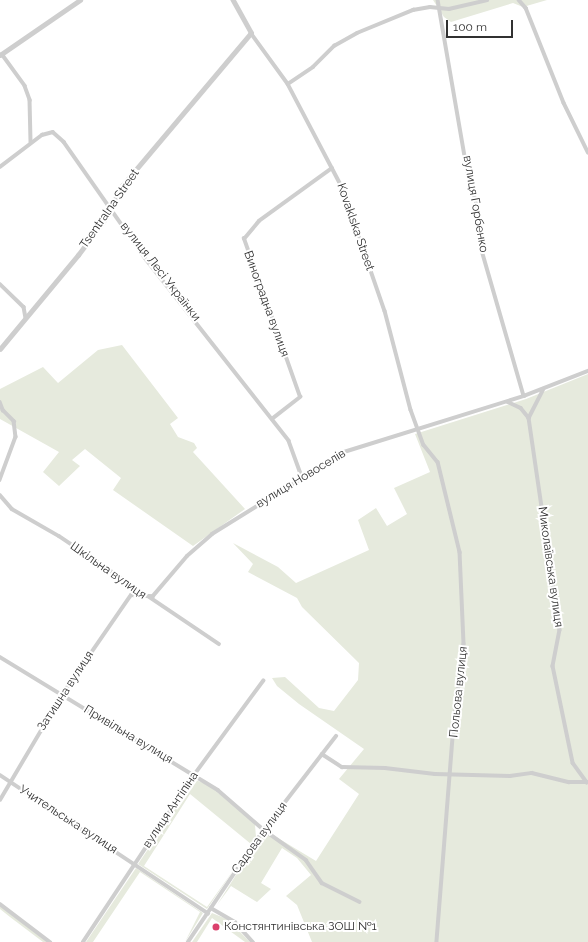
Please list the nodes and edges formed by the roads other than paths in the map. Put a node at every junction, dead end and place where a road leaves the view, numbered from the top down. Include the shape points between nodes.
1 (80, 0) edge
2 (233, 0) edge
3 (438, 0) edge
4 (487, 0) edge
5 (519, 0) edge
6 (439, 8) junction
7 (252, 33) junction
8 (1, 54) edge
9 (288, 84) junction
10 (31, 142) junction
11 (588, 152) edge
12 (0, 167) edge
13 (332, 168) junction
14 (112, 206) junction
15 (0, 284) edge
16 (26, 319) junction
17 (0, 349) edge
18 (588, 371) edge
19 (544, 388) junction
20 (524, 396) junction
21 (0, 402) edge
22 (507, 402) junction
23 (529, 418) junction
24 (272, 420) junction
25 (418, 427) junction
26 (302, 477) junction
27 (0, 480) edge
28 (0, 495) edge
29 (142, 594) junction
30 (219, 644) dead end
31 (0, 657) edge
32 (263, 681) dead end
33 (62, 695) junction
34 (336, 736) dead end
35 (322, 754) junction
36 (451, 772) junction
37 (0, 775) edge
38 (194, 775) junction
39 (10, 782) junction
40 (588, 782) edge
41 (0, 800) edge
42 (264, 830) junction
43 (135, 864) junction
44 (360, 902) dead end
45 (0, 904) edge
46 (211, 908) junction
47 (208, 913) junction
48 (50, 942) edge
49 (83, 942) edge
50 (188, 942) edge
51 (253, 942) edge
52 (437, 942) edge

1 - 8 street
2 - 7 street, Kovaklska Street
3 - 6 street, вулиця Горбенко
4 - 6 street via 449,9
5 - 11 street via 526,8 558,89
6 - 9 street via 413,10 357,33 334,46 313,67
6 - 20 street, вулиця Горбенко via 468,173 477,204 481,247
7 - 9 street, Kovaklska Street
7 - 14 street, Tsentralna Street via 122,186
8 - 10 street via 25,86 30,100
9 - 13 street, Kovaklska Street
10 - 12 street
10 - 14 street, вулиця Лесі Українки via 53,132
13 - 24 street, Виноградна вулиця via 259,221 244,239 300,396
13 - 25 street, Kovaklska Street via 342,187 384,311
14 - 16 street, Tsentralna Street via 78,255
14 - 24 street, вулиця Лесі Українки via 146,259
15 - 16 street via 24,307
16 - 17 street, Tsentralna Street
18 - 19 street, вулиця Новоселів
19 - 20 street, вулиця Новоселів
19 - 23 street
20 - 22 street, вулиця Новоселів
21 - 27 street via 3,410 14,421 16,437
22 - 23 street via 521,408
22 - 25 street, вулиця Новоселів
23 - 40 street, Миколаївська вулиця via 560,630 553,666 573,763
24 - 26 street, вулиця Лесі Українки via 289,441
25 - 26 street, вулиця Новоселів via 344,452
25 - 36 street, Польова вулиця via 424,445 438,462 461,565 460,607 464,644
26 - 29 street, вулиця Новоселів via 212,534 187,556 153,596
28 - 29 street, Шкільна вулиця via 12,509 59,536
29 - 30 street, Шкільна вулиця
29 - 33 street, Затишна вулиця via 131,595
31 - 33 street, Привільна вулиця
32 - 38 street, вулиця Антіпіна
33 - 38 street, Привільна вулиця
33 - 39 street, Затишна вулиця
34 - 35 street, Садова вулиця
35 - 36 street via 342,767
35 - 42 street, Садова вулиця
36 - 40 street via 503,776 532,773 569,782
36 - 52 street, Польова вулиця
37 - 39 street, Учительська вулиця
38 - 42 street, Привільна вулиця via 218,790
38 - 43 street, вулиця Антіпіна
39 - 41 street, Затишна вулиця
39 - 43 street, Учительська вулиця
42 - 44 street, Привільна вулиця via 306,860 322,883
42 - 46 street, Садова вулиця
43 - 47 street, Учительська вулиця
43 - 49 street, вулиця Антіпіна
45 - 48 street
46 - 47 street, Садова вулиця
46 - 51 street via 235,922
47 - 50 street, Садова вулиця

